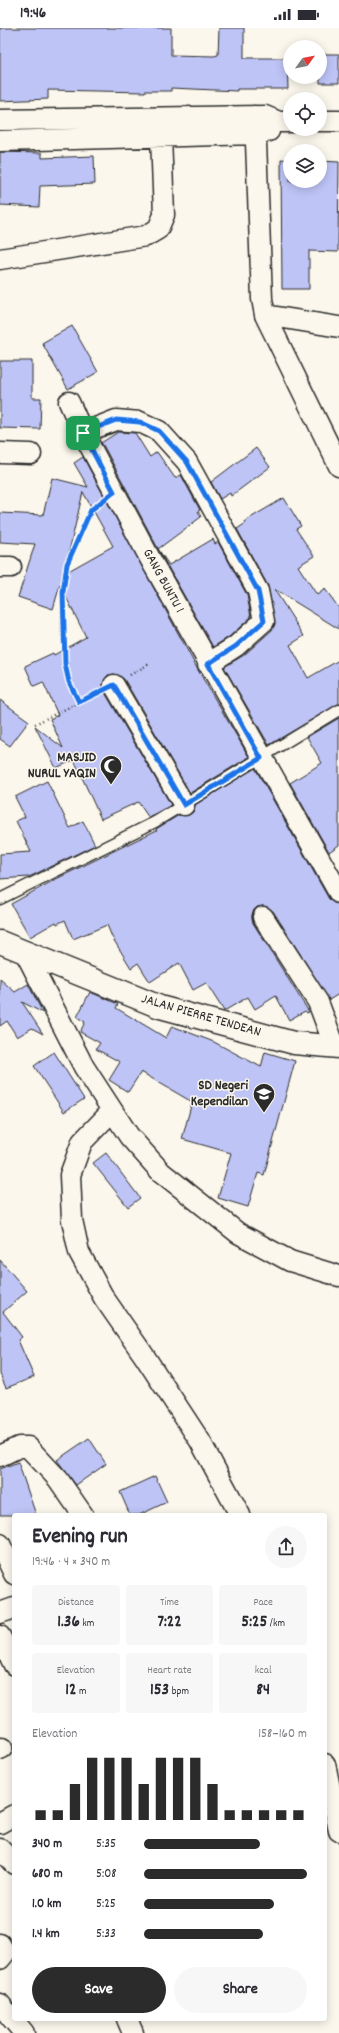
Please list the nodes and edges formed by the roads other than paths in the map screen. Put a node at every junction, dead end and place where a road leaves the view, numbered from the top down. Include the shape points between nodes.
1 (0, 120) edge
2 (327, 121) edge
3 (339, 121) edge
4 (283, 123) edge
5 (256, 125) junction
6 (161, 136) junction
7 (0, 141) edge
8 (0, 260) edge
9 (265, 315) junction
10 (339, 327) edge
11 (69, 402) dead end
12 (318, 423) junction
13 (339, 427) edge
14 (83, 433) junction
15 (0, 453) edge
16 (31, 454) dead end
17 (339, 466) edge
18 (208, 664) junction
19 (114, 685) road end
20 (339, 710) edge
21 (261, 758) junction
22 (184, 805) junction
23 (339, 893) edge
24 (0, 899) edge
25 (262, 917) dead end
26 (0, 942) edge
27 (25, 952) junction
28 (337, 1047) edge
29 (112, 1111) junction
30 (339, 1276) edge
31 (0, 1456) edge
32 (82, 1513) edge
33 (239, 1513) edge
34 (0, 1544) edge
35 (12, 1570) edge
36 (12, 1609) edge
37 (0, 1613) edge
38 (0, 1636) edge
39 (12, 1661) edge
40 (327, 1774) edge
41 (12, 1816) edge
42 (0, 1823) edge
43 (339, 1831) edge
44 (0, 1848) edge
45 (12, 1862) edge
46 (0, 1944) edge
47 (0, 1959) edge
48 (0, 2004) edge
49 (12, 2017) edge
50 (128, 2021) edge
51 (133, 2033) edge

1 - 5 street
2 - 3 street
4 - 5 street via 268,132
5 - 6 street
5 - 9 street via 262,299
6 - 7 street
6 - 8 street via 164,215 158,228 146,236
9 - 10 street
9 - 12 street
11 - 14 street, GANG BUNTU 1
12 - 13 street
12 - 17 street
14 - 18 street, GANG BUNTU 1
14 - 18 street via 116,420 140,422 159,431 187,462 258,591 264,621 236,646
15 - 16 street
18 - 21 street, GANG BUNTU 1
19 - 22 street
20 - 21 lane
21 - 22 lane
21 - 23 street, GANG BUNTU 1
22 - 24 lane
25 - 28 street via 318,1002
26 - 27 street, JALAN PIERRE TENDEAN
27 - 28 street, JALAN PIERRE TENDEAN via 160,1007 294,1043
27 - 29 street via 84,1067
29 - 30 street via 128,1136 161,1172 238,1233 290,1261
29 - 33 street via 82,1142 70,1174 72,1220 78,1252 104,1298 200,1441
31 - 32 street via 19,1447 28,1447 58,1479
34 - 35 street
36 - 37 street
38 - 39 street
40 - 43 street
41 - 42 street
44 - 45 street
46 - 47 street via 5,1953
48 - 49 street
50 - 51 street

